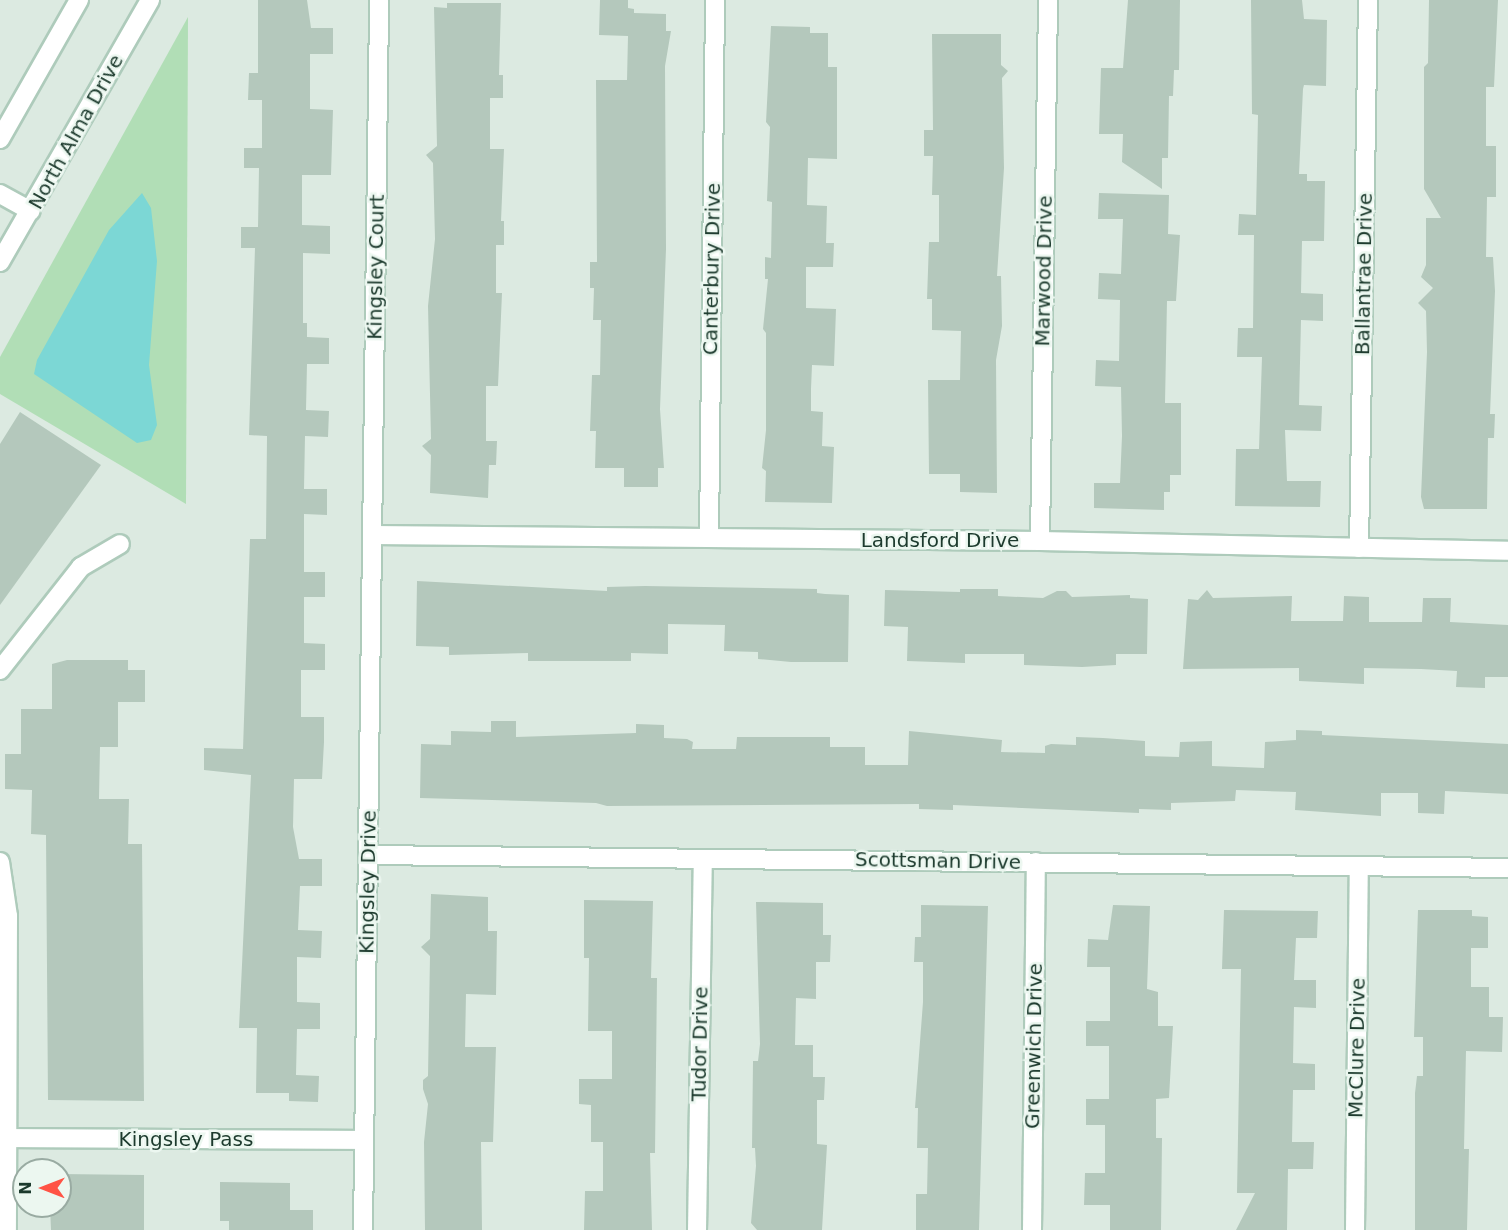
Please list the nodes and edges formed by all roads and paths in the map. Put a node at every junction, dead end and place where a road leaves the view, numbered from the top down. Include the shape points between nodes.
1 (79, 0) edge
2 (150, 0) edge
3 (379, 0) edge
4 (715, 0) edge
5 (1048, 0) edge
6 (1368, 0) edge
7 (0, 139) edge
8 (0, 194) edge
9 (32, 211) junction
10 (0, 262) edge
11 (372, 535) junction
12 (709, 538) junction
13 (1040, 541) junction
14 (120, 544) dead end
15 (1359, 548) junction
16 (1508, 551) edge
17 (0, 670) edge
18 (368, 855) junction
19 (703, 859) junction
20 (0, 862) edge
21 (1036, 862) junction
22 (1359, 866) junction
23 (1508, 868) edge
24 (7, 1138) junction
25 (364, 1140) junction
26 (7, 1230) edge
27 (363, 1230) edge
28 (697, 1230) edge
29 (1032, 1230) edge
30 (1355, 1230) edge

1 - 7 street
2 - 9 street, North Alma Drive
3 - 11 street, Kingsley Court
4 - 12 street, Canterbury Drive
5 - 13 street, Marwood Drive
6 - 15 street, Ballantrae Drive
8 - 9 street
9 - 10 street, North Alma Drive
11 - 12 street, Landsford Drive
11 - 18 street, Kingsley Drive
12 - 13 street, Landsford Drive
13 - 15 street, Landsford Drive
14 - 17 street via 81,567
15 - 16 street, Landsford Drive
18 - 19 street, Scottsman Drive
18 - 25 street, Kingsley Drive
19 - 21 street, Scottsman Drive
19 - 28 street, Tudor Drive
20 - 24 street via 8,916
21 - 22 street, Scottsman Drive
21 - 29 street, Greenwich Drive
22 - 23 street, Scottsman Drive
22 - 30 street, McClure Drive
24 - 25 street, Kingsley Pass
24 - 26 street
25 - 27 street, Kingsley Drive

